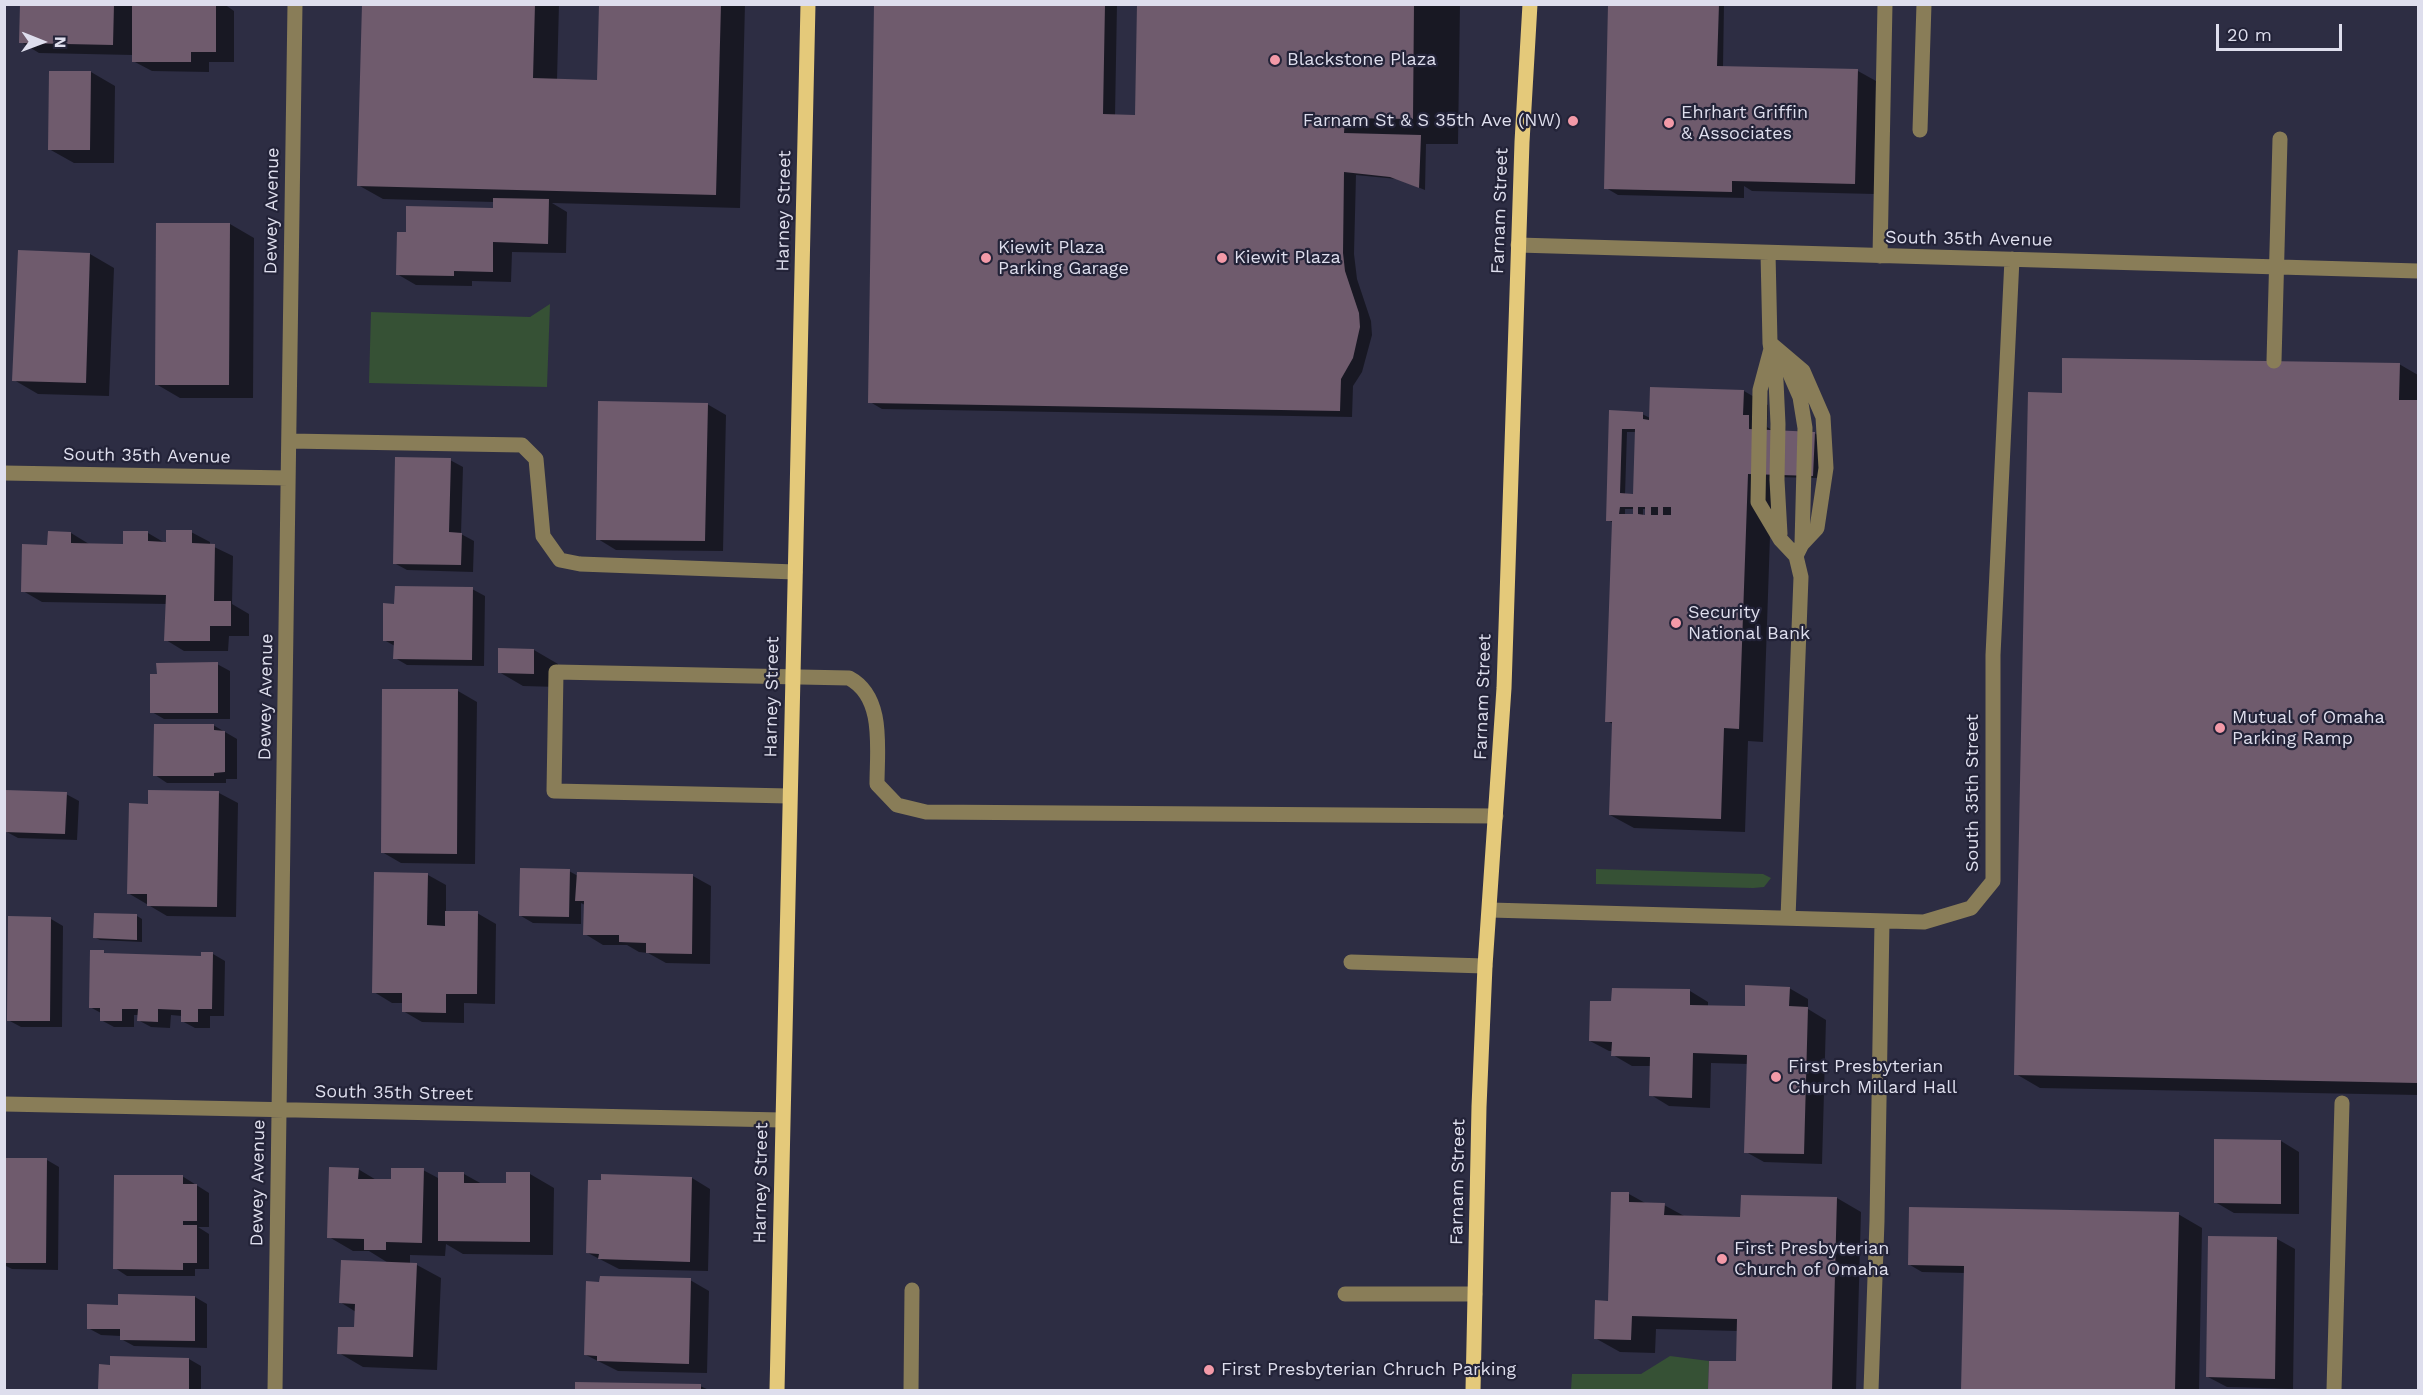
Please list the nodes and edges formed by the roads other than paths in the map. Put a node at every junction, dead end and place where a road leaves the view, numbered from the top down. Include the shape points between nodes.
1 (295, 4) edge
2 (808, 4) edge
3 (1530, 4) edge
4 (1885, 4) edge
5 (1924, 4) edge
6 (1920, 130) dead end
7 (2280, 139) dead end
8 (1518, 245) junction
9 (1768, 253) junction
10 (1880, 256) junction
11 (2012, 259) junction
12 (2277, 266) junction
13 (2418, 271) edge
14 (1774, 347) junction
15 (2274, 361) dead end
16 (289, 441) junction
17 (4, 473) edge
18 (288, 478) junction
19 (1799, 550) junction
20 (795, 572) junction
21 (792, 677) junction
22 (789, 796) junction
23 (1496, 816) junction
24 (1490, 910) junction
25 (1788, 918) junction
26 (1882, 921) junction
27 (1351, 963) dead end
28 (1485, 966) junction
29 (2342, 1103) dead end
30 (4, 1104) edge
31 (279, 1111) junction
32 (782, 1120) junction
33 (912, 1290) dead end
34 (1345, 1294) dead end
35 (1475, 1294) junction
36 (275, 1390) edge
37 (777, 1390) edge
38 (911, 1390) edge
39 (1473, 1390) edge
40 (1871, 1390) edge
41 (2334, 1390) edge

1 - 16 street, Dewey Avenue
2 - 20 main road, Harney Street
3 - 8 main road, Farnam Street
4 - 10 street
5 - 6 street
7 - 12 street
8 - 9 street, South 35th Avenue
8 - 23 main road, Farnam Street via 1504,688
9 - 10 street, South 35th Avenue
9 - 14 street
10 - 11 street, South 35th Avenue
11 - 12 street, South 35th Avenue
11 - 26 street, South 35th Street via 1993,655 1993,880 1971,908 1924,922
12 - 13 street, South 35th Avenue
12 - 15 street
14 - 19 street via 1800,397 1805,428
14 - 19 street via 1760,390 1758,502 1780,539
14 - 19 street via 1803,371 1823,417 1826,468 1817,528
16 - 18 street, Dewey Avenue
16 - 20 street via 522,445 536,459 543,536 560,560
17 - 18 street, South 35th Avenue
18 - 31 street, Dewey Avenue
19 - 25 street
20 - 21 main road, Harney Street
21 - 22 main road, Harney Street
21 - 22 street via 556,672 554,791
21 - 23 street via 849,678 866,691 873,704 877,735 877,784 897,805 926,812
22 - 32 main road, Harney Street
23 - 24 main road, Farnam Street
24 - 25 street, South 35th Street
24 - 28 main road, Farnam Street
25 - 26 street, South 35th Street
26 - 40 street
27 - 28 street
28 - 35 main road, Farnam Street
29 - 41 street
30 - 31 street, South 35th Street
31 - 32 street, South 35th Street
31 - 36 street, Dewey Avenue
32 - 37 main road, Harney Street
33 - 38 street
34 - 35 street
35 - 39 main road, Farnam Street

